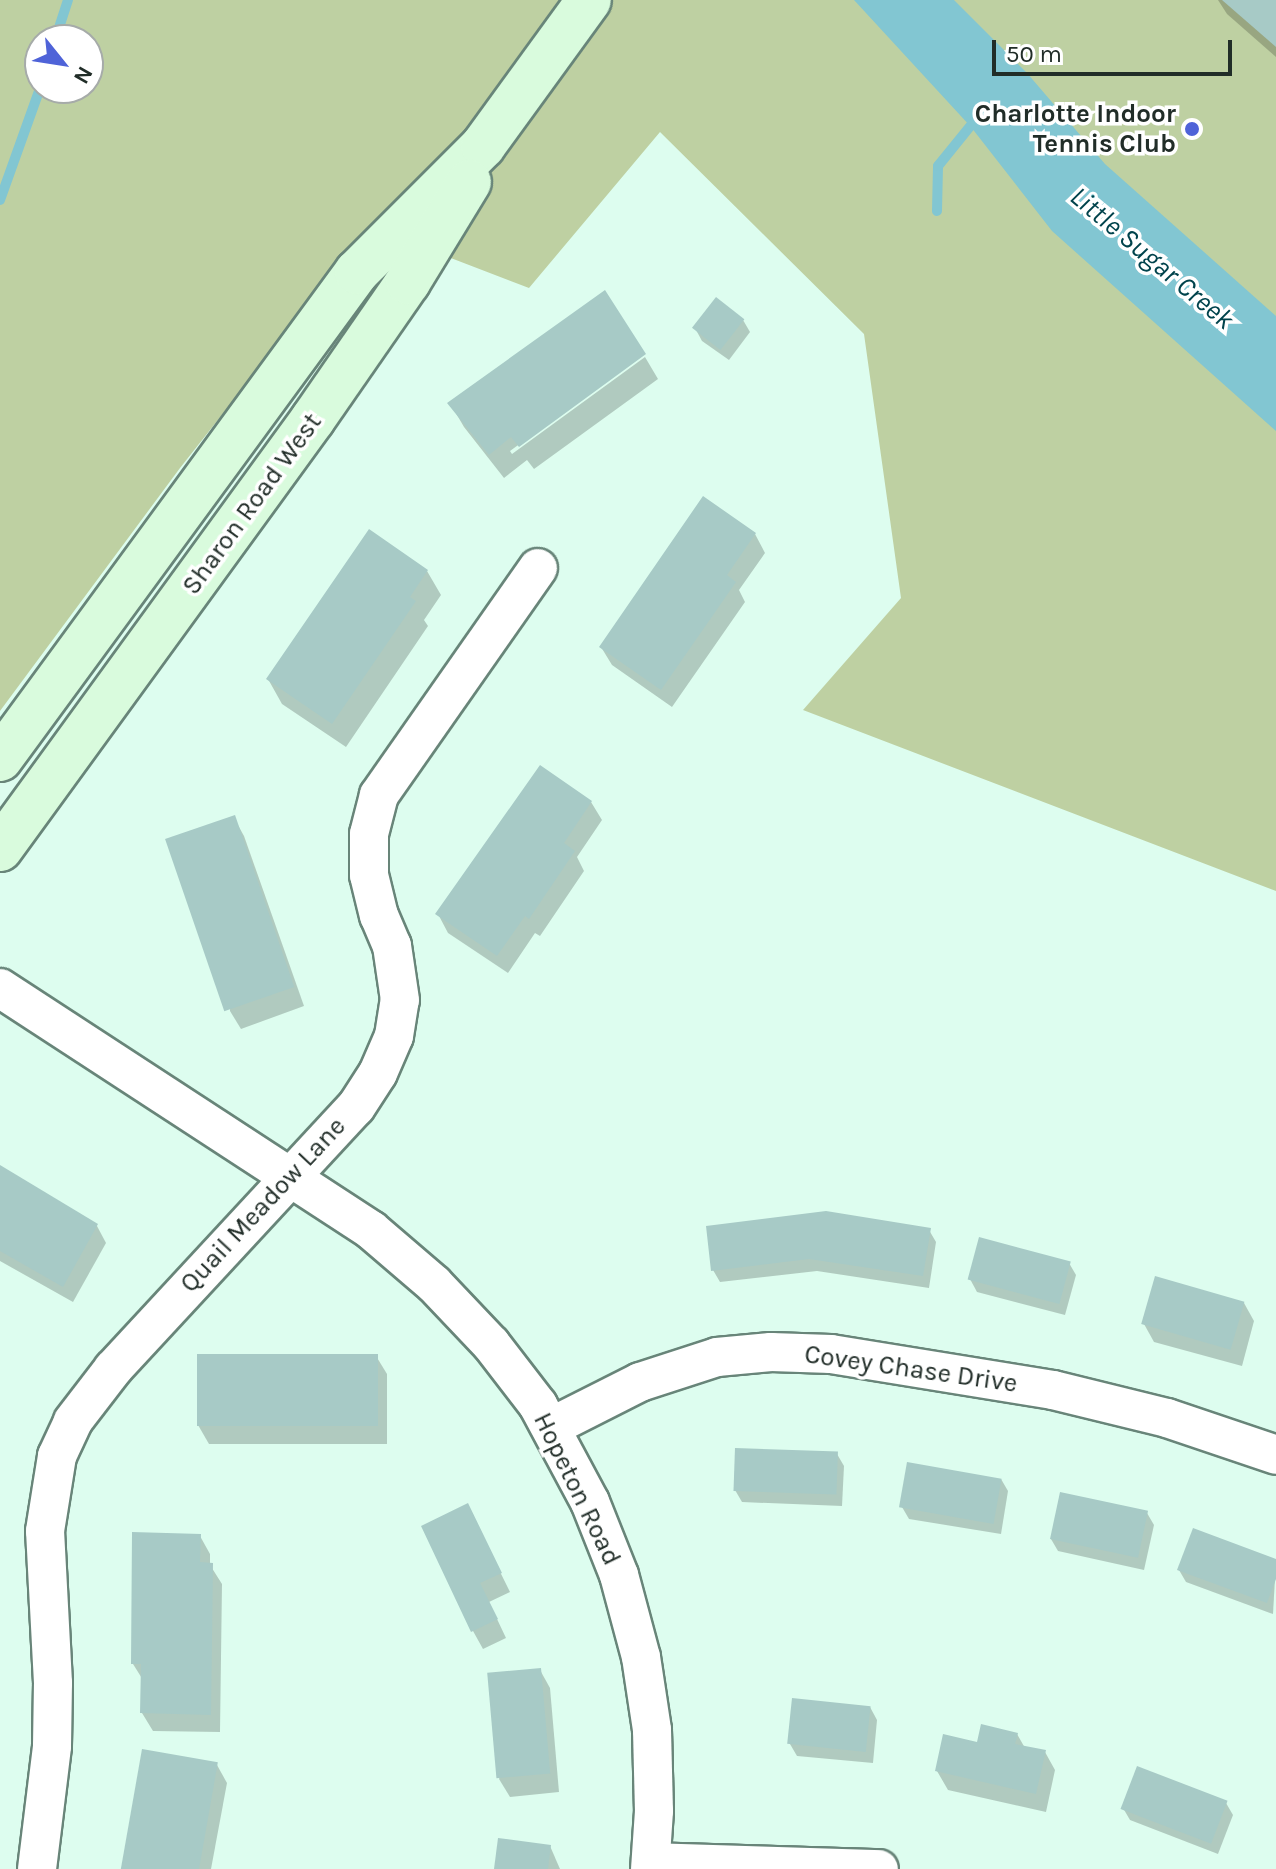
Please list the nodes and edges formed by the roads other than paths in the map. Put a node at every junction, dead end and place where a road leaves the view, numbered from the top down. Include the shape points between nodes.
1 (589, 0) edge
2 (483, 146) junction
3 (538, 568) dead end
4 (0, 759) edge
5 (0, 849) edge
6 (0, 988) edge
7 (291, 1176) junction
8 (551, 1427) junction
9 (1276, 1455) edge
10 (651, 1866) edge
11 (37, 1869) edge
12 (879, 1869) edge

1 - 2 main road, Sharon Road West
2 - 4 main road, Sharon Road West via 357,272
2 - 5 main road, Sharon Road West via 466,191 399,295
3 - 7 street, Quail Meadow Lane via 379,795 369,834 369,875 399,982 394,1036 356,1107
6 - 7 street, Hopeton Road
7 - 8 street, Hopeton Road via 371,1230 434,1284 491,1344
7 - 11 street, Quail Meadow Lane via 113,1369 73,1421 57,1456 45,1531 52,1746
8 - 9 street, Covey Chase Drive via 640,1382 704,1361 771,1352 816,1353 1053,1390 1167,1418
8 - 10 street, Hopeton Road via 590,1502 619,1575 641,1657 652,1730
10 - 12 street

